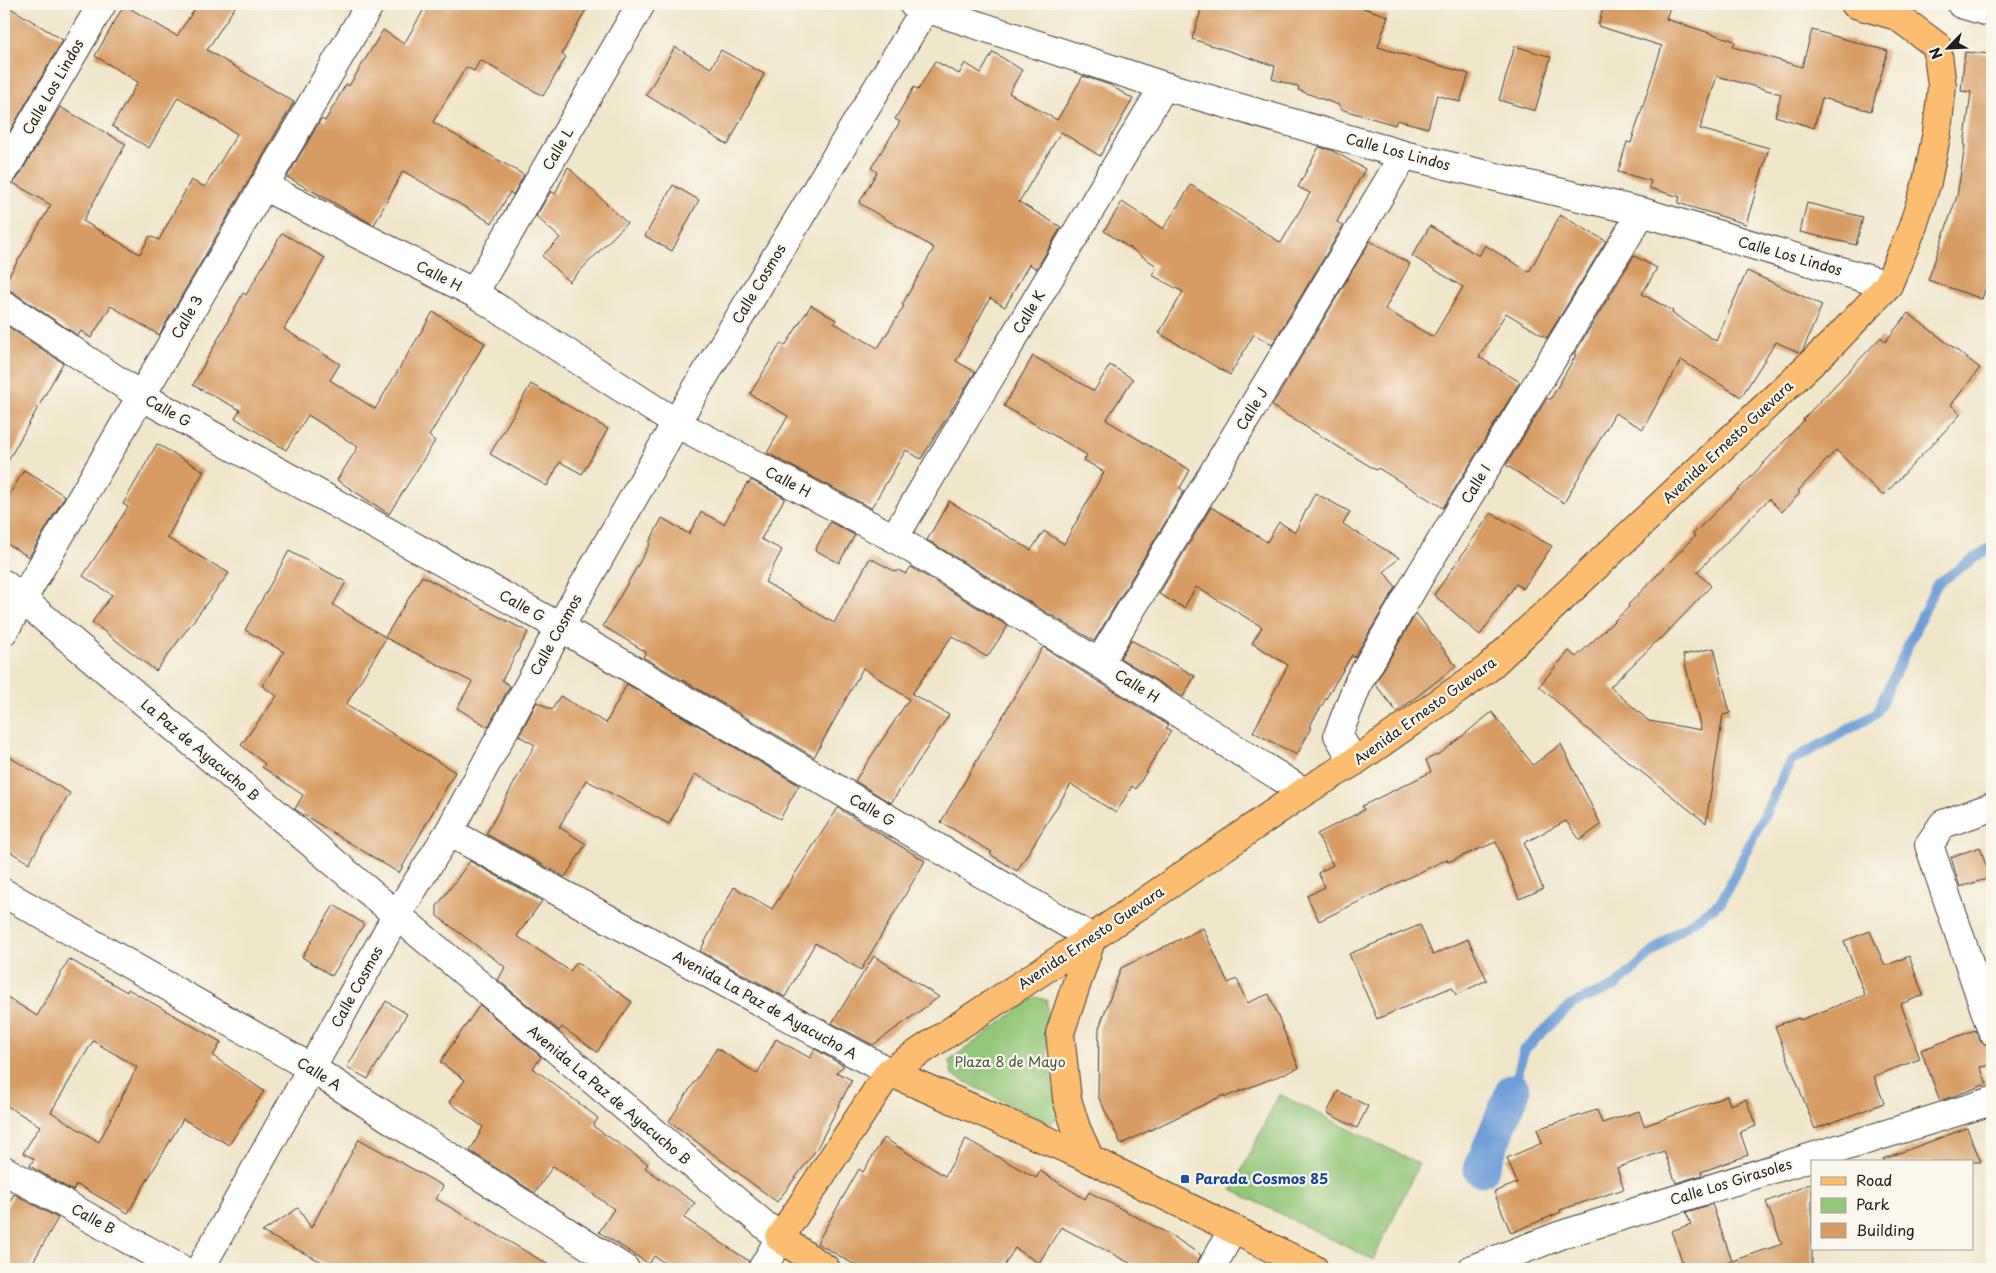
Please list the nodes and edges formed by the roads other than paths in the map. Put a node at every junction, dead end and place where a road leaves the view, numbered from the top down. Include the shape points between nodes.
1 (102, 4) edge
2 (370, 4) edge
3 (641, 4) edge
4 (1855, 4) edge
5 (1961, 4) edge
6 (919, 6) edge
7 (1992, 14) edge
8 (1164, 86) junction
9 (1404, 155) junction
10 (4, 171) edge
11 (263, 186) junction
12 (1642, 212) junction
13 (1888, 285) junction
14 (474, 294) junction
15 (4, 305) edge
16 (141, 396) junction
17 (676, 423) junction
18 (894, 538) junction
19 (13, 592) edge
20 (560, 627) junction
21 (4, 631) edge
22 (1099, 662) junction
23 (1354, 762) junction
24 (1304, 792) junction
25 (1992, 807) edge
26 (449, 832) junction
27 (4, 893) edge
28 (396, 916) junction
29 (1092, 938) junction
30 (1992, 1031) edge
31 (311, 1068) junction
32 (889, 1072) junction
33 (1992, 1101) edge
34 (1090, 1158) junction
35 (4, 1170) edge
36 (1233, 1229) junction
37 (780, 1238) junction
38 (181, 1269) edge
39 (200, 1269) edge
40 (625, 1269) edge
41 (762, 1269) edge
42 (826, 1269) edge
43 (1211, 1269) edge
44 (1314, 1269) edge
45 (1472, 1269) edge

1 - 10 street, Calle Los Lindos
2 - 11 street, Calle 3
3 - 14 street, Calle L
4 - 13 main road, Avenida Ernesto Guevara via 1897,16 1937,46 1942,86 1928,182
5 - 7 street
6 - 8 street, Calle Los Lindos
6 - 17 street, Calle Cosmos
8 - 9 street, Calle Los Lindos
8 - 18 street, Calle K
9 - 12 street, Calle Los Lindos
9 - 22 street, Calle J
11 - 14 street, Calle H
11 - 16 street, Calle 3
12 - 13 street, Calle Los Lindos
12 - 23 street, Calle I via 1359,681 1338,735
13 - 23 main road, Avenida Ernesto Guevara via 1835,341 1487,669
14 - 17 street, Calle H
15 - 16 street, Calle G
16 - 19 street, Calle 3
16 - 20 street, Calle G
17 - 18 street, Calle H
17 - 20 street, Calle Cosmos
18 - 22 street, Calle H
19 - 21 street, Calle 3
19 - 28 street, La Paz de Ayacucho B
20 - 26 street, Calle Cosmos
20 - 29 street, Calle G
22 - 24 street, Calle H
23 - 24 main road, Avenida Ernesto Guevara
24 - 29 main road, Avenida Ernesto Guevara
25 - 30 street via 1943,824 1929,845
26 - 28 street, Calle Cosmos
26 - 32 street, Avenida La Paz de Ayacucho A
27 - 31 street, Calle A
28 - 31 street, Calle Cosmos
28 - 37 street, Avenida La Paz de Ayacucho B
29 - 32 main road, Avenida Ernesto Guevara
29 - 34 main road via 1060,1032 1067,1099
31 - 39 street, Calle Cosmos
31 - 40 street, Calle A
32 - 34 main road, Avenida La Paz de Ayacucho A
32 - 37 main road, Avenida Ernesto Guevara
33 - 45 street, Calle Los Girasoles via 1561,1235
34 - 36 main road, Avenida La Paz de Ayacucho A
35 - 38 street, Calle B
36 - 43 street
36 - 44 main road, Avenida La Paz de Ayacucho A
37 - 41 street, Avenida Ernesto Guevara
37 - 42 main road, Avenida La Paz de Ayacucho B

